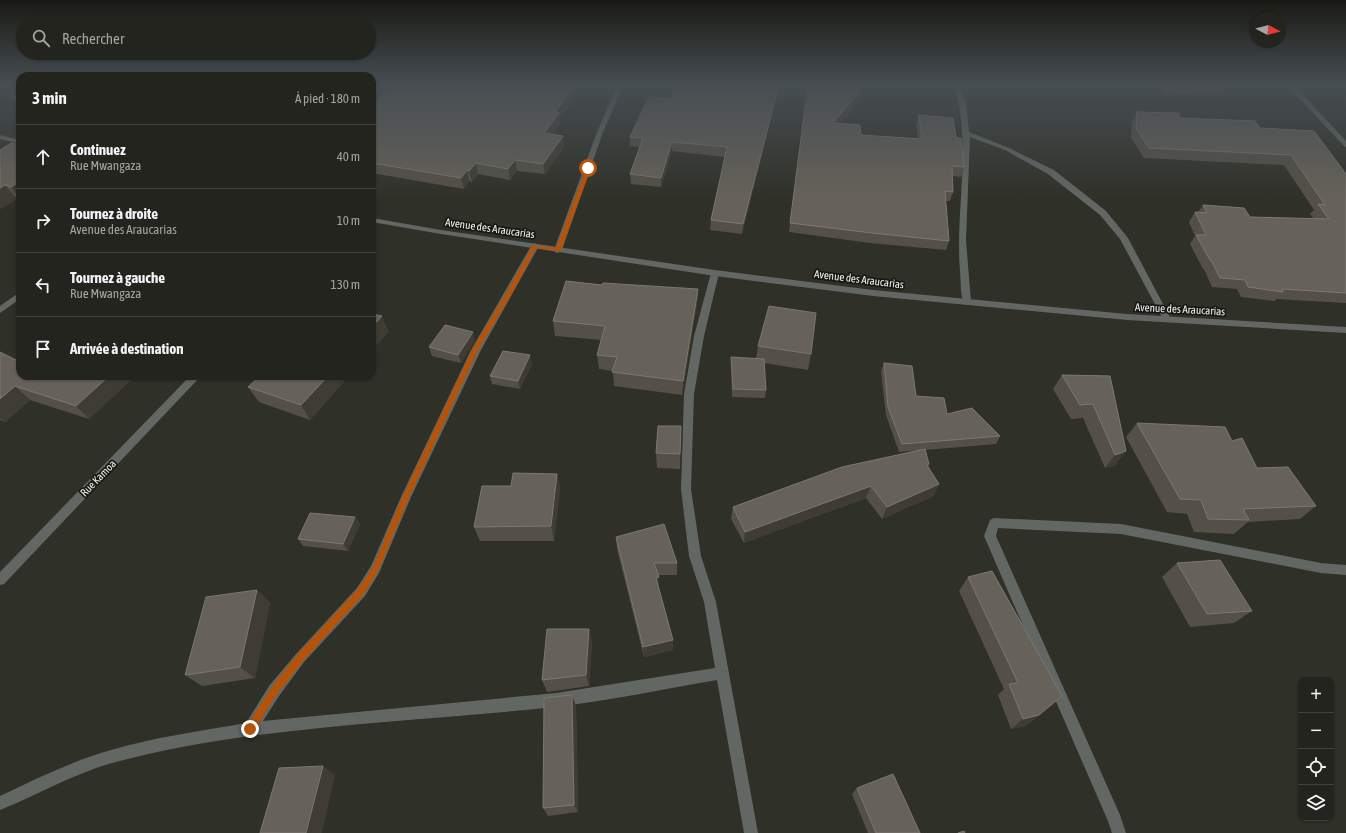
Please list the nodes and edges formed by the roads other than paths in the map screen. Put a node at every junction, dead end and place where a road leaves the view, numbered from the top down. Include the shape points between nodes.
1 (604, 123) edge
2 (965, 123) edge
3 (1325, 123) edge
4 (966, 133) junction
5 (0, 137) edge
6 (16, 141) edge
7 (1346, 145) edge
8 (376, 221) edge
9 (534, 246) junction
10 (558, 250) junction
11 (715, 273) junction
12 (16, 298) edge
13 (967, 302) junction
14 (0, 310) edge
15 (1167, 319) junction
16 (1346, 330) edge
17 (192, 380) edge
18 (1346, 570) edge
19 (0, 580) edge
20 (723, 674) junction
21 (250, 729) junction
22 (0, 803) edge
23 (751, 833) edge
24 (1119, 833) edge

1 - 10 street
2 - 4 street
3 - 7 street
4 - 13 street via 962,241
4 - 15 street via 1007,149 1051,172 1104,213 1124,238
5 - 6 street
8 - 9 street, Avenue des Araucarias
9 - 10 street, Avenue des Araucarias
9 - 21 street via 476,350 406,498 376,569 361,592 295,663
10 - 11 street, Avenue des Araucarias
11 - 13 street, Avenue des Araucarias
11 - 20 street via 699,336 689,394 686,489 695,556 710,602
12 - 14 street
13 - 15 street, Avenue des Araucarias
15 - 16 street, Avenue des Araucarias
17 - 19 street, Rue Kamoa
18 - 24 street via 1321,568 1121,529 994,522 990,536
20 - 21 street via 556,700
20 - 23 street
21 - 22 street via 110,757 55,777

